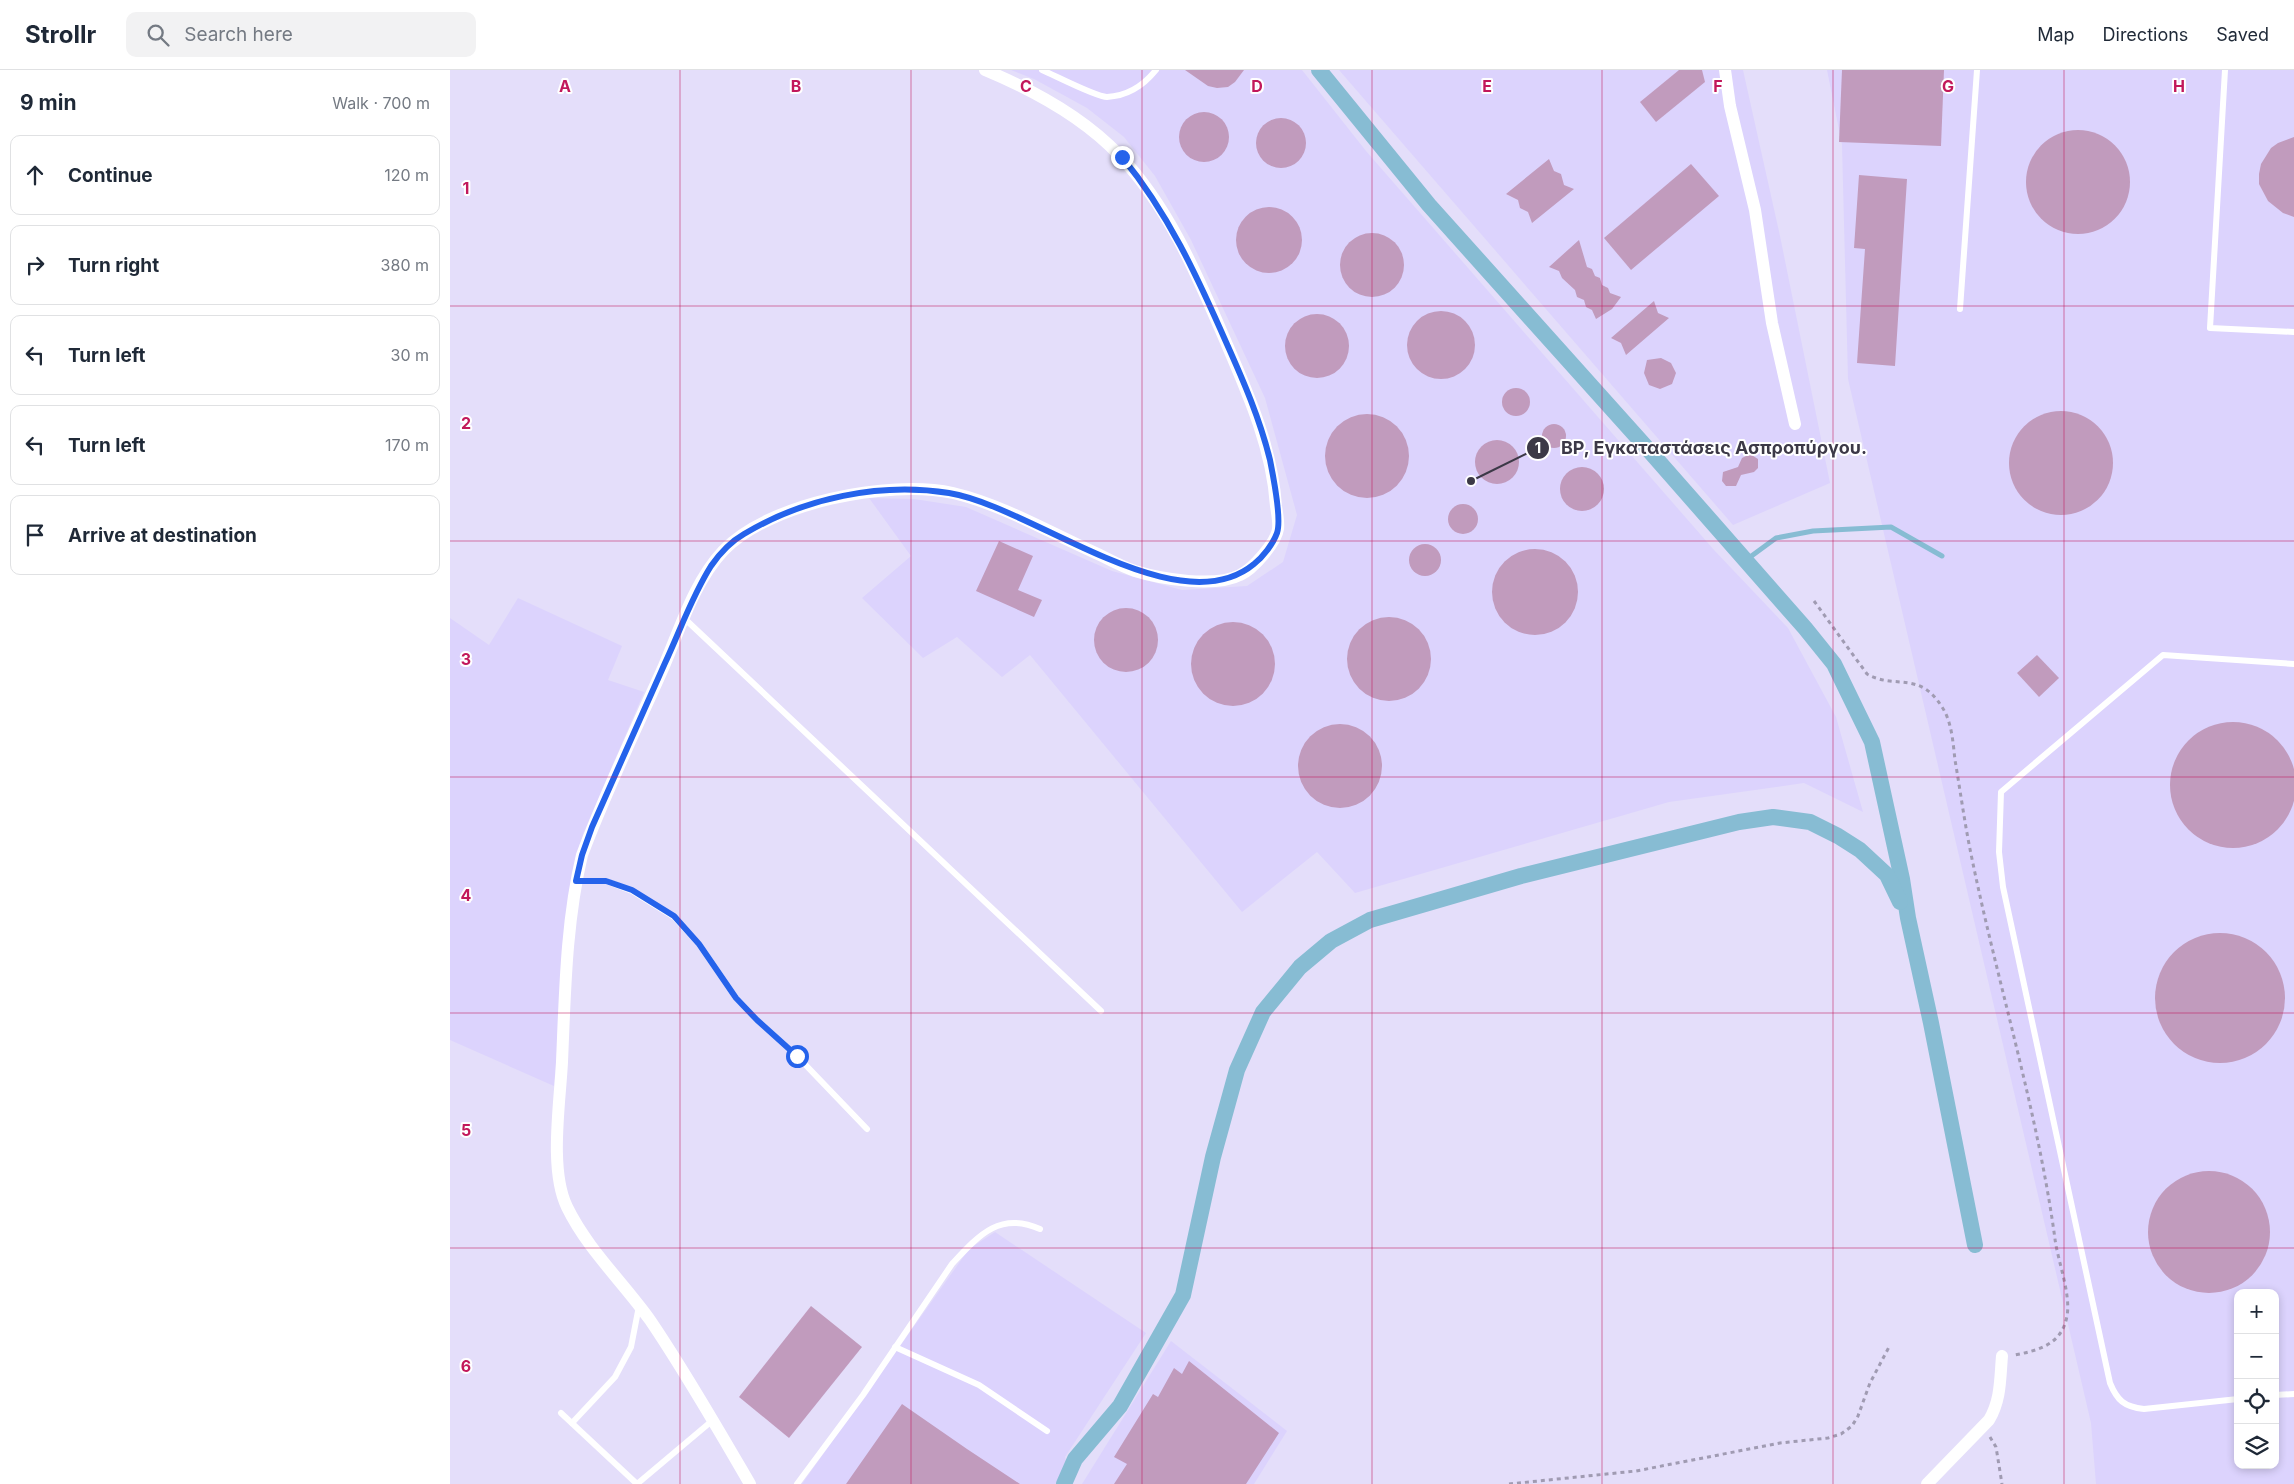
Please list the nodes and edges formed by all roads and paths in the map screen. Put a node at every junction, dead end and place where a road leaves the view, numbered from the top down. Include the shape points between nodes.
1 (985, 70) edge
2 (1042, 70) edge
3 (1156, 70) edge
4 (1725, 70) edge
5 (1977, 70) edge
6 (2225, 70) edge
7 (1960, 309) dead end
8 (2294, 332) edge
9 (1796, 424) dead end
10 (1814, 601) dead end
11 (685, 619) junction
12 (2294, 664) edge
13 (576, 881) junction
14 (1101, 1012) dead end
15 (868, 1129) dead end
16 (1040, 1229) dead end
17 (639, 1306) junction
18 (895, 1347) junction
19 (1889, 1347) dead end
20 (2002, 1356) joint
21 (2294, 1394) edge
22 (2279, 1396) edge
23 (2234, 1399) edge
24 (561, 1412) dead end
25 (713, 1420) junction
26 (572, 1423) junction
27 (1981, 1428) junction
28 (1047, 1431) dead end
29 (637, 1484) edge
30 (750, 1484) edge
31 (797, 1484) edge
32 (1509, 1484) edge
33 (1927, 1484) edge
34 (2002, 1484) edge

1 - 11 street via 1034,94 1099,135 1128,164 1162,211 1206,296 1264,438 1274,481 1278,531 1262,557 1240,576 1217,581 1175,580 1134,571 1000,509 951,493 871,491 828,499 783,514 731,542 709,569
2 - 3 lane via 1105,97 1144,85
4 - 9 street via 1730,106 1755,210 1772,323
5 - 7 lane
6 - 8 lane via 2210,328
10 - 20 path via 1867,674 1876,679 1907,682 1926,689 1948,718 1970,848 2048,1189 2067,1301 2065,1326 2056,1340 2038,1350
11 - 13 street via 592,827
11 - 14 lane
12 - 23 lane via 2163,655 2001,792 1999,852 2002,887 2115,1397 2128,1408
13 - 15 lane via 606,881 632,890 674,916 699,944 736,998
13 - 17 street via 558,1103 556,1149 561,1186 566,1206 582,1232
16 - 18 lane via 1024,1222 1007,1222 986,1232 952,1264
17 - 25 street
17 - 26 lane via 631,1346 615,1376
18 - 28 lane via 979,1385
18 - 31 lane
19 - 32 path via 1870,1383 1858,1416 1852,1426 1841,1434 1636,1471
20 - 27 street via 1998,1401 1989,1420
21 - 22 lane
24 - 26 lane
25 - 29 lane
25 - 30 street
26 - 29 lane
27 - 33 street
27 - 34 path via 1996,1447

